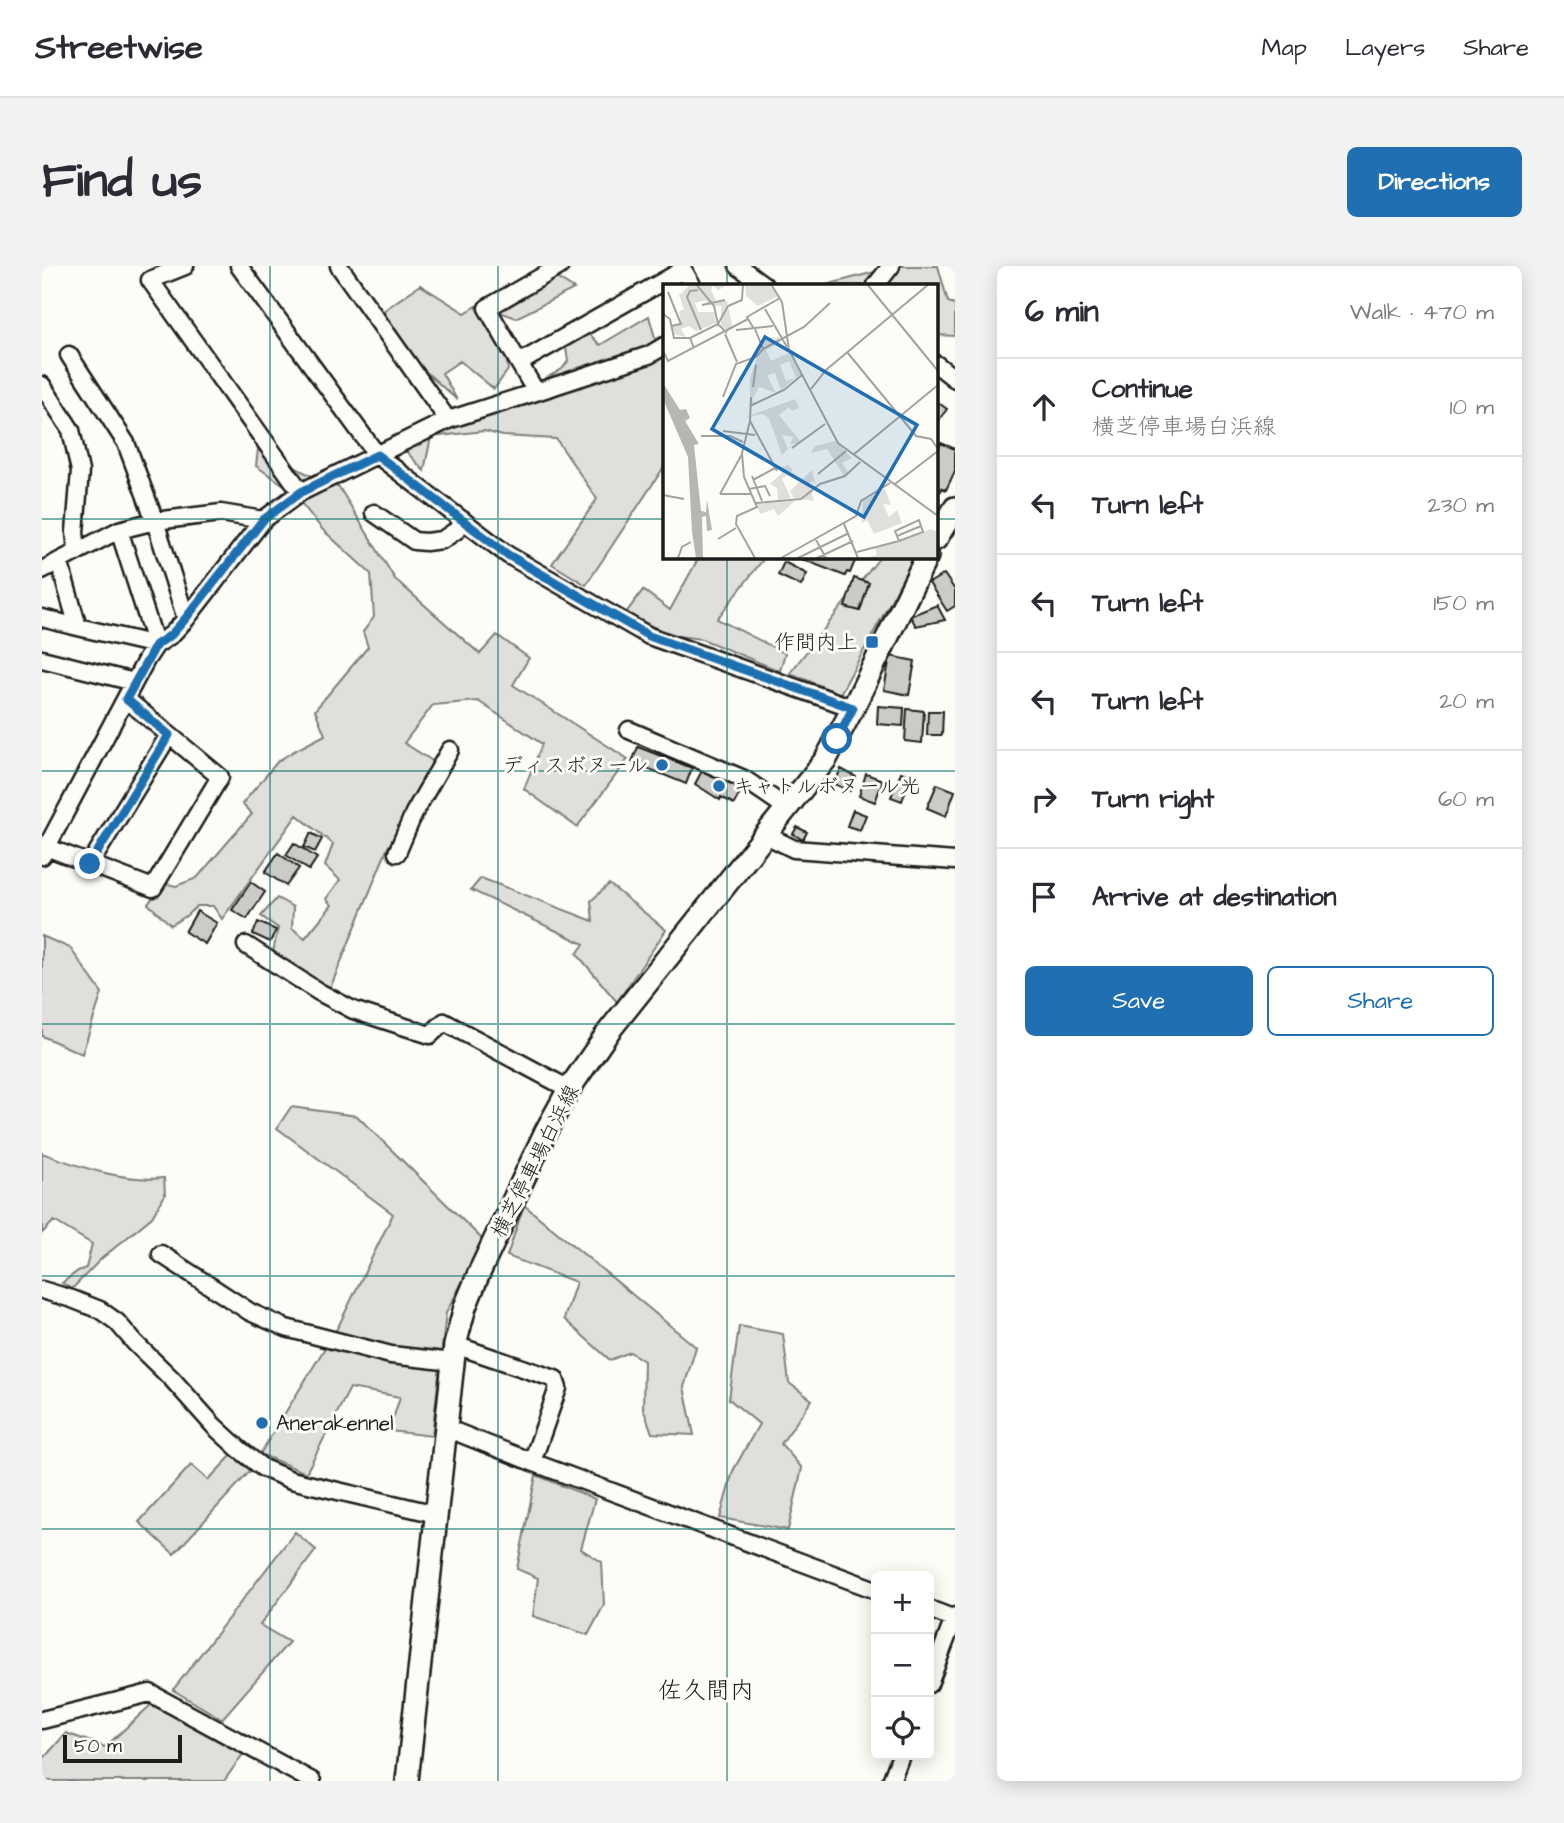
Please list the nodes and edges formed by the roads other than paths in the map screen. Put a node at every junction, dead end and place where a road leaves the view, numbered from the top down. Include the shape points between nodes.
1 (184, 266) edge
2 (239, 266) edge
3 (339, 266) edge
4 (560, 266) edge
5 (738, 266) edge
6 (891, 266) edge
7 (682, 268) edge
8 (691, 284) edge
9 (763, 284) edge
10 (877, 284) edge
11 (663, 347) edge
12 (69, 355) dead end
13 (519, 363) junction
14 (937, 365) edge
15 (955, 379) edge
16 (42, 386) edge
17 (536, 391) junction
18 (448, 420) junction
19 (377, 455) junction
20 (301, 492) junction
21 (955, 508) edge
22 (374, 513) dead end
23 (263, 520) junction
24 (463, 520) junction
25 (155, 521) junction
26 (119, 530) junction
27 (937, 537) edge
28 (77, 552) junction
29 (925, 558) edge
30 (59, 561) junction
31 (42, 570) edge
32 (42, 618) edge
33 (186, 618) junction
34 (78, 628) junction
35 (156, 645) junction
36 (42, 659) edge
37 (134, 682) junction
38 (126, 699) junction
39 (853, 708) junction
40 (629, 730) dead end
41 (169, 735) junction
42 (450, 750) dead end
43 (787, 808) junction
44 (766, 835) junction
45 (44, 851) edge
46 (397, 853) dead end
47 (955, 861) edge
48 (90, 864) junction
49 (246, 945) dead end
50 (569, 1089) junction
51 (160, 1254) dead end
52 (42, 1290) edge
53 (454, 1354) junction
54 (446, 1428) junction
55 (532, 1462) junction
56 (436, 1514) junction
57 (871, 1588) edge
58 (934, 1611) edge
59 (955, 1618) edge
60 (934, 1671) edge
61 (42, 1720) edge
62 (899, 1760) edge
63 (312, 1781) edge
64 (407, 1781) edge
65 (891, 1781) edge

1 - 20 street via 150,280
2 - 19 street
3 - 18 street
4 - 13 street via 487,308
5 - 9 street
6 - 10 street
7 - 8 street
7 - 13 street
11 - 17 street
12 - 25 street via 126,443
13 - 17 street
14 - 15 street
16 - 28 street via 71,429 79,471
17 - 18 street
18 - 19 street
19 - 20 street
19 - 24 street
20 - 23 street
21 - 27 main road
22 - 24 street via 414,541 426,542 442,540
23 - 25 street via 221,513
23 - 33 street
24 - 39 street via 508,555 649,636
25 - 26 street
25 - 33 street
26 - 28 street
26 - 35 street
28 - 30 street
29 - 39 main road, 横芝停車場白浜線
30 - 31 street
30 - 34 street
32 - 34 street
33 - 35 street
34 - 35 street
35 - 37 street
36 - 37 street
37 - 38 street
38 - 41 street
38 - 45 street
39 - 43 main road, 横芝停車場白浜線 via 826,758
40 - 43 street via 744,779
41 - 48 street
41 - 48 street via 220,777 153,888
42 - 46 street
43 - 44 main road, 横芝停車場白浜線
44 - 47 street via 794,849
44 - 50 main road, 横芝停車場白浜線 via 609,1031
45 - 48 street
49 - 50 street via 353,1010 430,1035 443,1022
50 - 53 main road, 横芝停車場白浜線 via 479,1273
51 - 53 street via 250,1312 286,1328 391,1355
52 - 56 street via 72,1298 117,1322 215,1426 263,1468 291,1480
53 - 54 main road, 横芝停車場白浜線
53 - 55 street via 555,1379 558,1388
54 - 55 street
54 - 56 main road, 横芝停車場白浜線
55 - 57 street
56 - 64 main road, 横芝停車場白浜線
58 - 59 street
59 - 60 street
61 - 63 street via 150,1693
62 - 65 street

